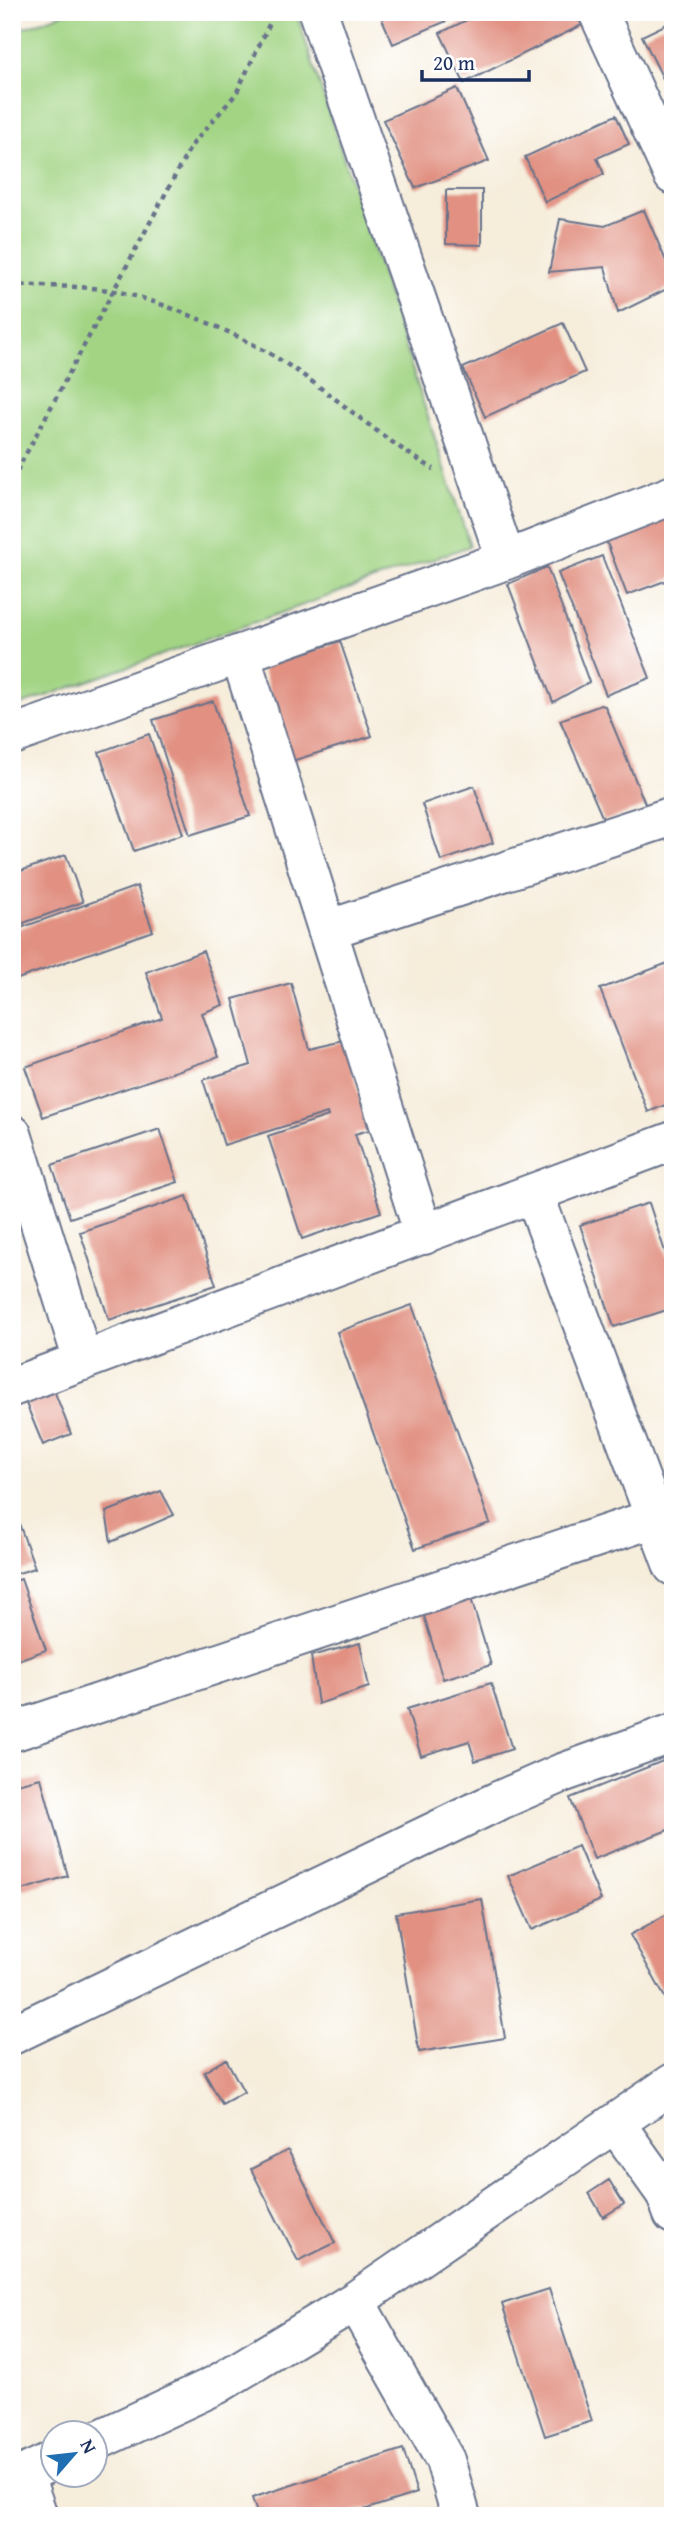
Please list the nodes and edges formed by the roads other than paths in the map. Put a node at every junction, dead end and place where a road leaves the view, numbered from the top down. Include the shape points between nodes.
1 (318, 12) edge
2 (598, 12) edge
3 (673, 175) edge
4 (673, 495) edge
5 (506, 560) junction
6 (240, 654) junction
7 (12, 735) edge
8 (673, 816) edge
9 (327, 930) junction
10 (12, 1134) edge
11 (673, 1141) edge
12 (534, 1194) junction
13 (424, 1235) junction
14 (83, 1361) junction
15 (12, 1387) edge
16 (655, 1518) junction
17 (673, 1566) edge
18 (12, 1732) edge
19 (673, 1733) edge
20 (12, 2035) edge
21 (673, 2083) edge
22 (615, 2123) junction
23 (673, 2214) edge
24 (355, 2301) junction
25 (108, 2435) edge
26 (29, 2472) edge
27 (38, 2516) edge
28 (461, 2516) edge

1 - 5 street
2 - 3 street
4 - 5 street
5 - 6 street
6 - 7 street
6 - 9 street
8 - 9 street
9 - 13 street
10 - 14 street
11 - 12 street
12 - 13 street
12 - 16 street
13 - 14 street
14 - 15 street
16 - 17 street
16 - 18 street
19 - 20 street via 498,1801
21 - 22 street
22 - 23 street via 664,2193
22 - 24 street
24 - 25 street via 216,2385
24 - 28 street via 445,2460
26 - 27 street

